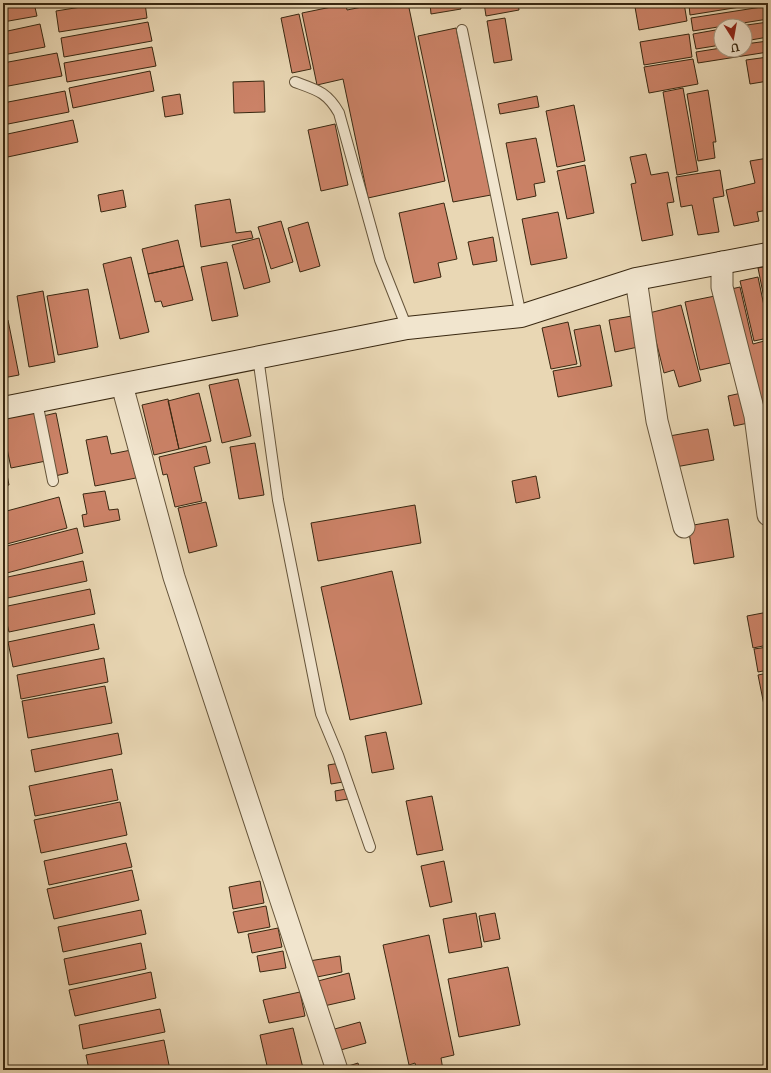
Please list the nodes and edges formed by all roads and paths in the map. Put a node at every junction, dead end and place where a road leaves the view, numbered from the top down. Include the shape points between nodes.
1 (462, 30) dead end
2 (295, 82) dead end
3 (768, 254) edge
4 (722, 262) junction
5 (636, 279) junction
6 (521, 316) junction
7 (407, 328) junction
8 (258, 358) junction
9 (122, 385) junction
10 (37, 402) junction
11 (3, 408) edge
12 (53, 481) dead end
13 (768, 515) edge
14 (684, 527) dead end
15 (370, 847) dead end
16 (337, 1070) edge

1 - 6 lane
2 - 7 lane via 327,96 339,113 380,260
3 - 4 street
4 - 5 street
4 - 13 street via 722,287 755,416
5 - 6 street
5 - 14 street via 657,421
6 - 7 street
7 - 8 street
8 - 9 street
8 - 15 lane via 278,500 320,710
9 - 10 street
9 - 16 street via 174,577
10 - 11 street
10 - 12 lane

